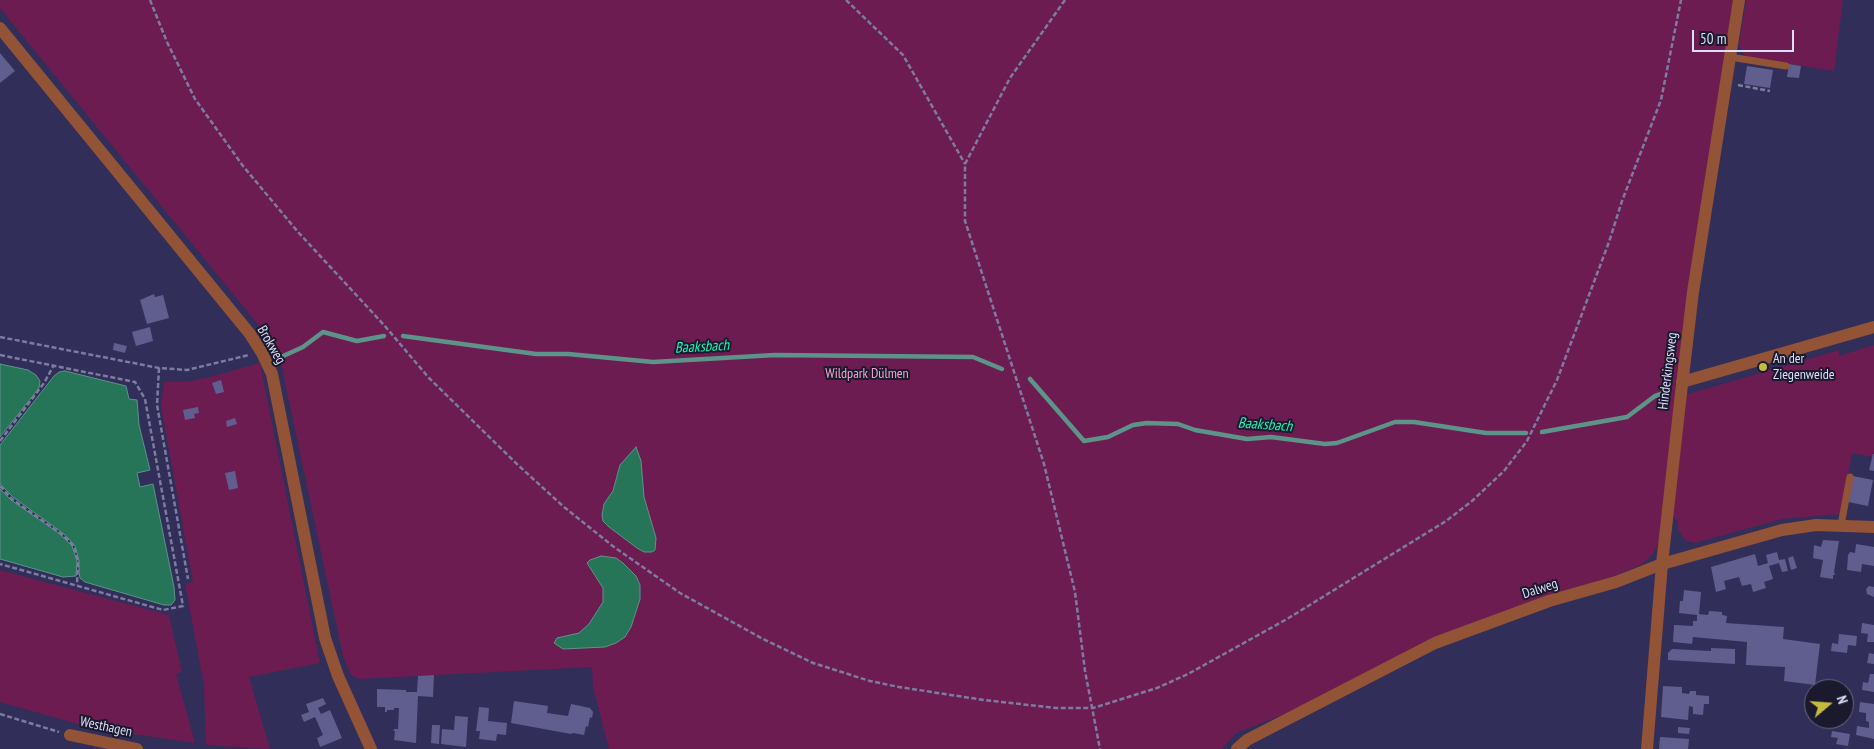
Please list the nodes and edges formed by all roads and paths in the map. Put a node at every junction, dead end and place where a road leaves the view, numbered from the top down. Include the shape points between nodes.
1 (150, 0) edge
2 (846, 0) edge
3 (1065, 0) edge
4 (1681, 0) edge
5 (1739, 0) edge
6 (0, 28) edge
7 (1730, 57) junction
8 (1786, 66) dead end
9 (1735, 85) dead end
10 (1770, 91) dead end
11 (965, 164) junction
12 (1874, 327) edge
13 (0, 337) edge
14 (262, 353) junction
15 (0, 355) edge
16 (54, 365) junction
17 (159, 368) junction
18 (1682, 382) junction
19 (0, 441) edge
20 (1850, 476) dead end
21 (0, 486) edge
22 (1840, 525) junction
23 (1874, 525) edge
24 (0, 564) edge
25 (1662, 564) junction
26 (188, 580) dead end
27 (78, 585) junction
28 (1093, 708) junction
29 (0, 714) edge
30 (70, 735) joint
31 (137, 749) edge
32 (372, 749) edge
33 (1100, 749) edge
34 (1237, 749) edge
35 (1647, 749) edge

1 - 28 path via 195,99 243,166 298,232 436,385 564,507 614,547 680,593 813,663 899,687 1056,708
2 - 11 path via 903,55
3 - 11 path via 1010,78
4 - 28 path via 1661,100 1609,242 1538,420 1504,471 1446,521 1287,619 1188,674 1157,688
5 - 7 street, Hinderkingsweg
6 - 14 street, Brokweg via 250,334
7 - 8 lane
7 - 18 street, Hinderkingsweg
9 - 10 path
11 - 28 path via 965,221 1044,464 1075,592
12 - 18 street
13 - 17 path
14 - 17 path via 187,370
14 - 32 street, Brokweg via 272,374 325,638 338,676
15 - 16 path
16 - 19 path via 44,384
16 - 27 path via 135,382 145,399 183,606 163,610
17 - 26 path via 157,405
18 - 25 street, Hinderkingsweg
20 - 22 lane
21 - 27 path via 12,499 74,546
22 - 23 street, Dalweg
22 - 25 street, Dalweg via 1816,524 1782,530
24 - 27 path
25 - 34 street, Dalweg via 1435,643 1247,740
25 - 35 street, Hinderkingsweg
28 - 33 path
29 - 30 path
30 - 31 street, Westhagen

